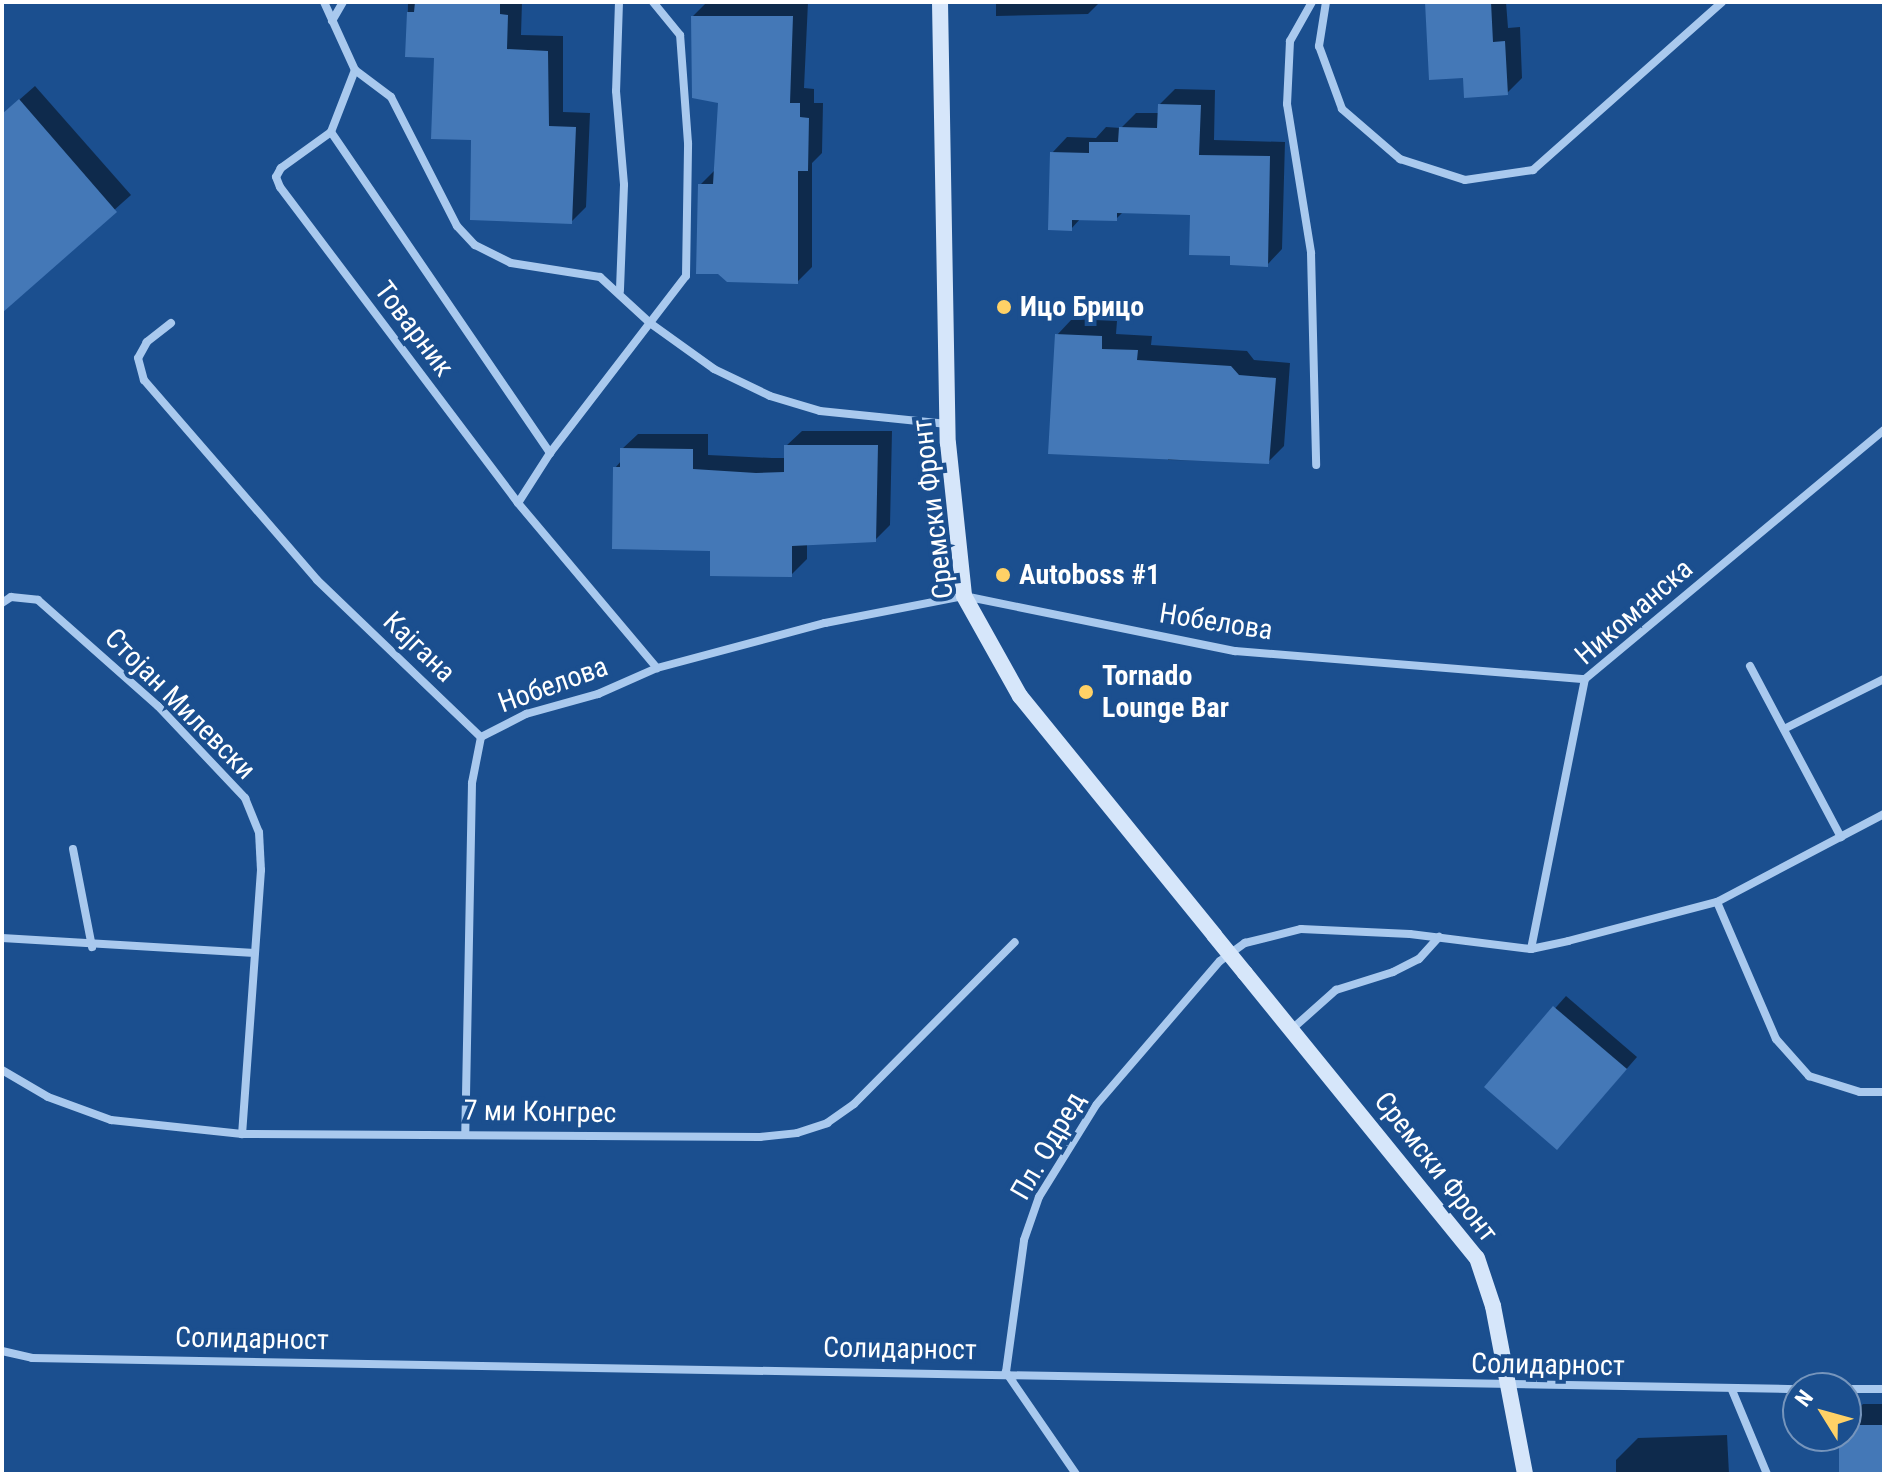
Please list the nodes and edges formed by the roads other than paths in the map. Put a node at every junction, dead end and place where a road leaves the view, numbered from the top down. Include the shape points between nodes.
1 (324, 2) edge
2 (343, 2) edge
3 (619, 2) edge
4 (653, 2) edge
5 (940, 2) edge
6 (1312, 2) edge
7 (1326, 2) edge
8 (1722, 2) edge
9 (332, 21) junction
10 (355, 70) junction
11 (331, 132) junction
12 (620, 291) junction
13 (171, 323) dead end
14 (650, 323) junction
15 (947, 424) junction
16 (1884, 430) edge
17 (550, 453) junction
18 (1316, 465) dead end
19 (518, 503) junction
20 (964, 596) junction
21 (2, 603) edge
22 (1750, 666) dead end
23 (657, 668) junction
24 (1585, 679) junction
25 (1884, 679) edge
26 (1784, 729) junction
27 (481, 737) junction
28 (1884, 814) edge
29 (1841, 837) junction
30 (73, 849) dead end
31 (1717, 902) junction
32 (1439, 937) junction
33 (2, 938) edge
34 (1015, 942) dead end
35 (92, 947) junction
36 (1531, 949) junction
37 (255, 953) junction
38 (1292, 1029) junction
39 (2, 1070) edge
40 (1884, 1092) edge
41 (465, 1133) junction
42 (242, 1134) junction
43 (2, 1351) edge
44 (1006, 1372) junction
45 (1510, 1387) junction
46 (1782, 1389) edge
47 (1862, 1389) edge
48 (1884, 1389) edge
49 (1732, 1390) junction
50 (1076, 1474) edge
51 (1525, 1474) edge
52 (1767, 1474) edge

1 - 9 street
2 - 9 street
3 - 12 street via 616,91 624,185
4 - 14 street via 680,35 688,143 686,276
5 - 15 street, Сремски Фронт
6 - 18 street via 1290,41 1287,104 1311,253
7 - 8 street via 1319,46 1342,109 1400,159 1465,180 1533,170
9 - 10 street
10 - 11 street
10 - 12 street via 391,97 457,226 475,245 511,263 600,277
11 - 17 street
11 - 19 street, Товарник via 281,168 276,177 280,187
12 - 14 street
13 - 27 street, Кајгана via 147,342 138,358 144,380 317,580
14 - 15 street via 714,369 770,396 820,411
14 - 17 street
15 - 20 street, Сремски Фронт
16 - 24 street, Никоманска
17 - 19 street
19 - 23 street, Товарник
20 - 23 street, Нобелова via 825,623
20 - 24 street, Нобелова via 1235,651
20 - 38 street, Сремски Фронт, bridge via 1020,696
21 - 37 street, Стојан Милевски via 11,597 38,600 167,715 245,798 259,832
22 - 26 street
23 - 27 street, Нобелова via 598,694 526,714
24 - 36 street, Никоманска
25 - 26 street
26 - 29 street
27 - 41 street via 472,783
28 - 29 street
29 - 31 street
30 - 35 street
31 - 36 street
31 - 40 street via 1776,1039 1809,1076 1860,1092
32 - 36 street, Пл. Одред
32 - 38 street via 1419,959 1336,990
32 - 44 street, Пл. Одред via 1301,929 1245,943 1220,961 1096,1105 1039,1197 1024,1240
33 - 35 street
34 - 41 street, 7 ми Конгрес via 854,1104 827,1123 760,1137
35 - 37 street
37 - 42 street, Стојан Милевски
38 - 45 street, Сремски Фронт via 1477,1258
39 - 42 street, 7 ми Конгрес via 48,1097 111,1120
41 - 42 street, 7 ми Конгрес
43 - 44 street, Солидарност via 32,1358
44 - 45 street, Солидарност
44 - 50 street
45 - 49 street, Солидарност
45 - 51 street, Сремски Фронт
46 - 49 street, Солидарност
47 - 48 street
49 - 52 street

